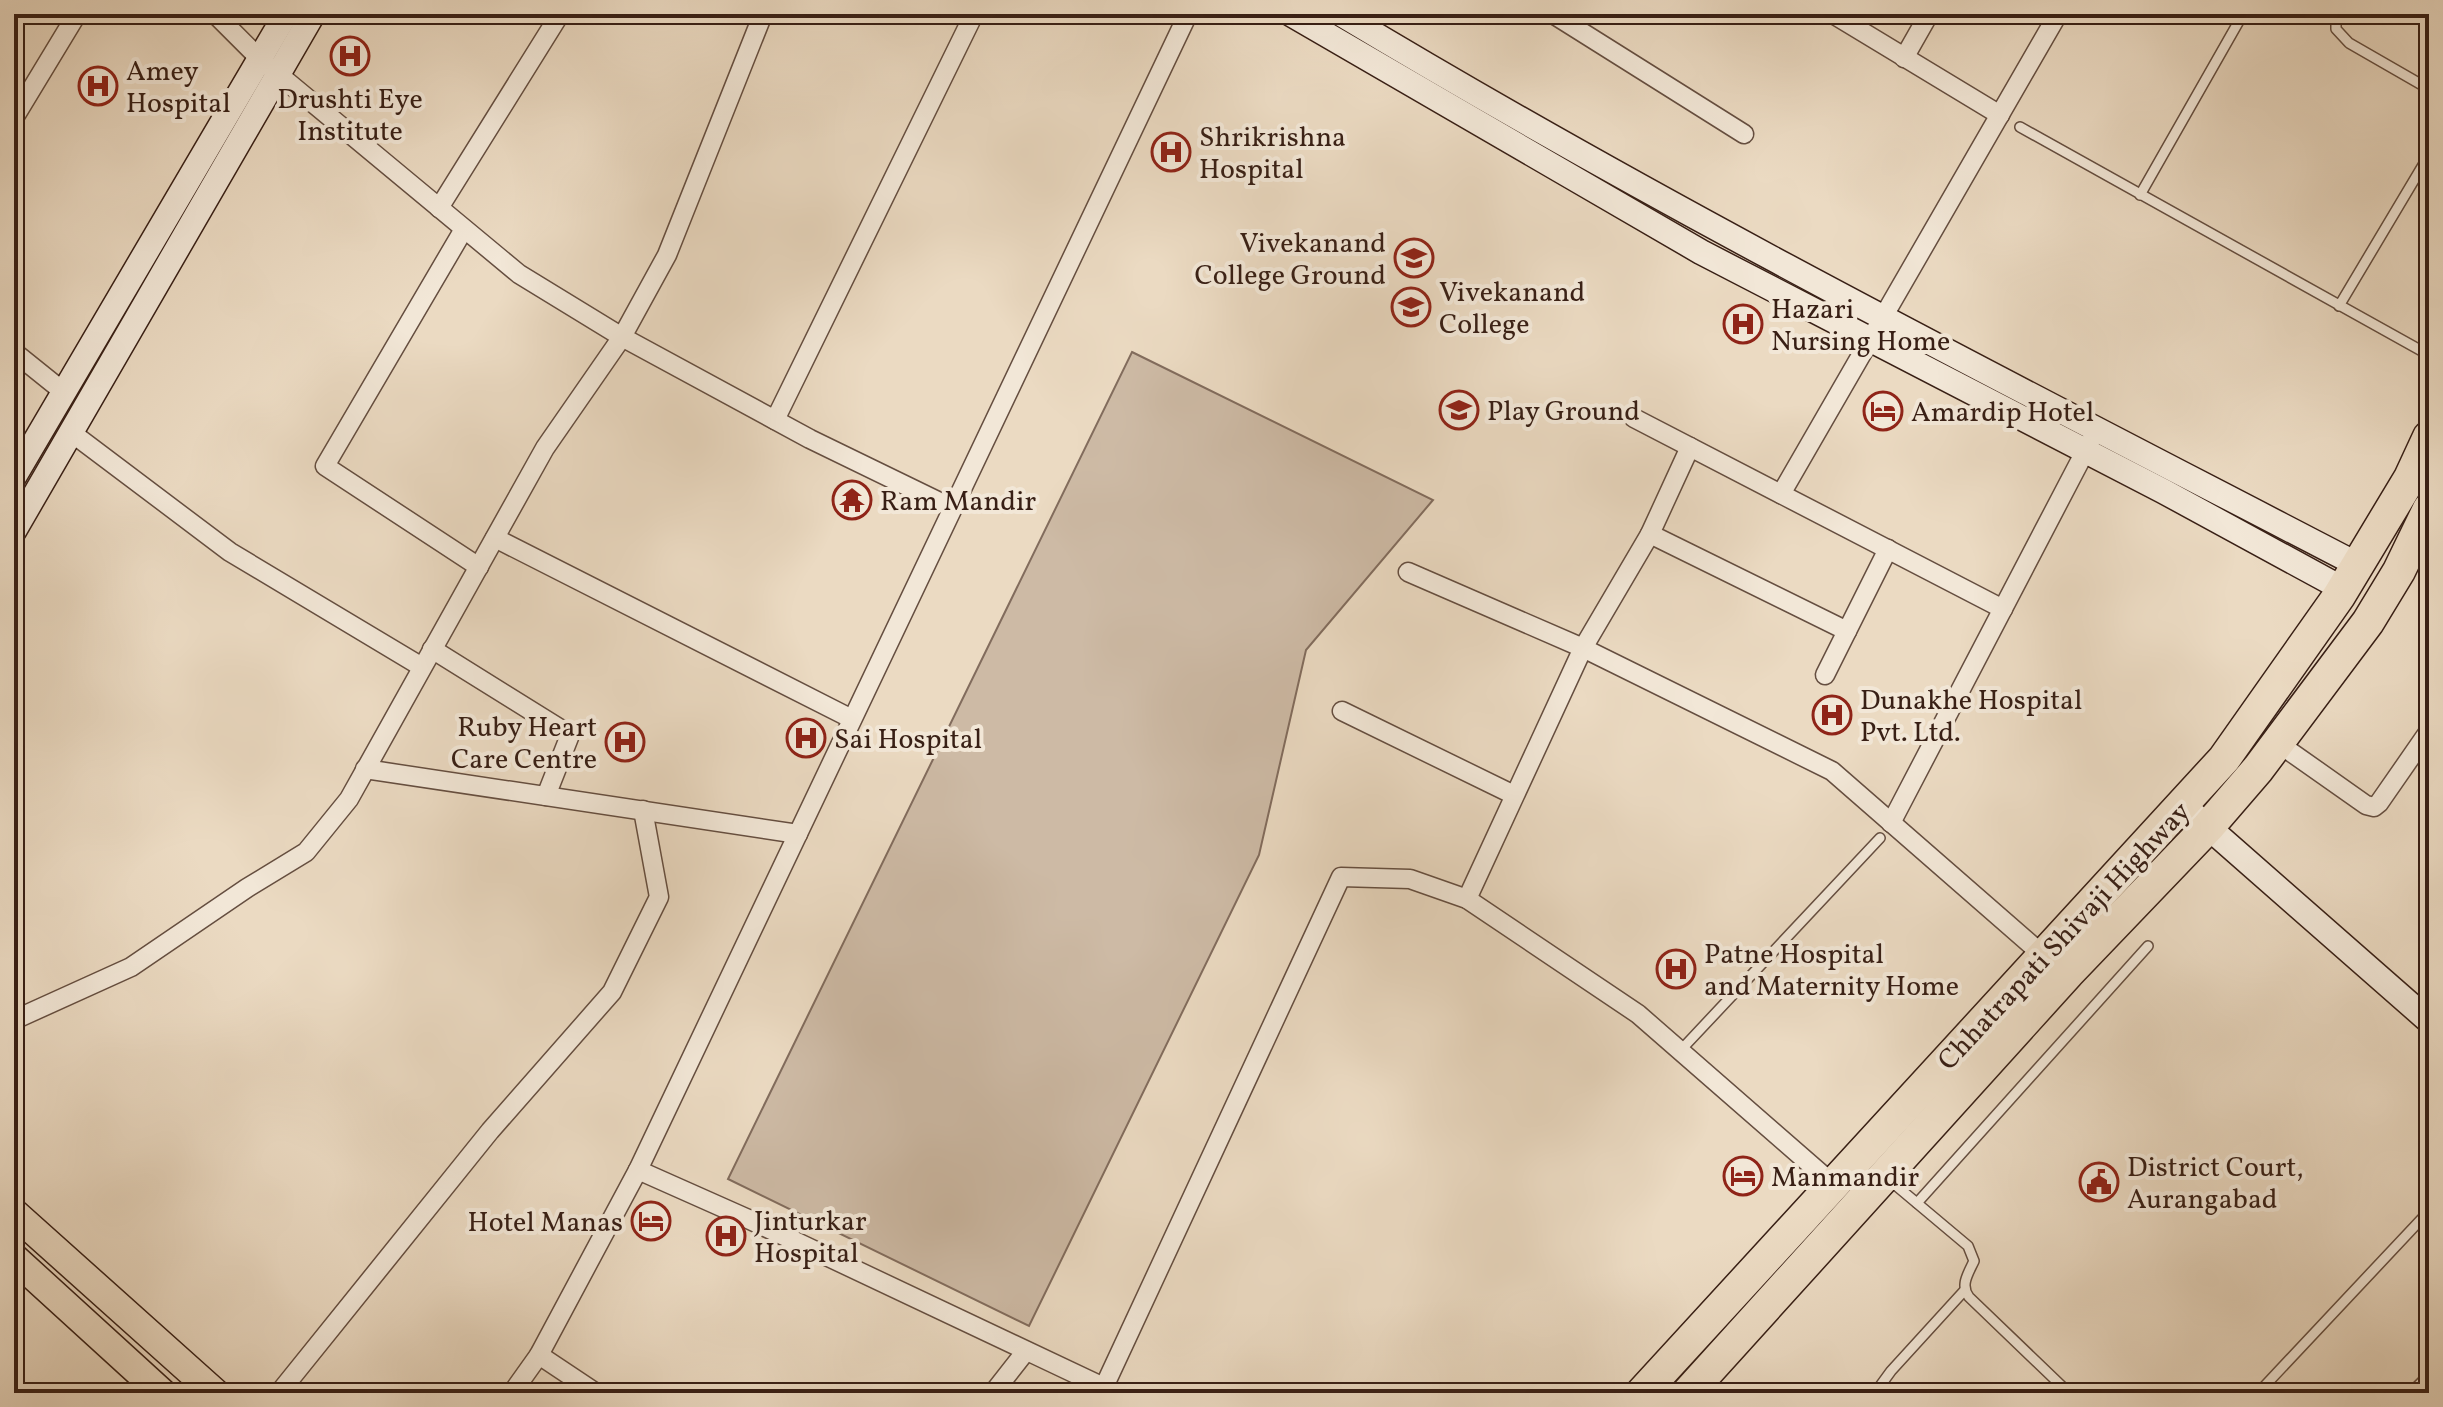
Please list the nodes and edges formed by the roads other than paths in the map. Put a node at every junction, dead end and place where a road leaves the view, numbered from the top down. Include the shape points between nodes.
1 (77, 14) edge
2 (215, 14) edge
3 (286, 14) edge
4 (313, 14) edge
5 (560, 14) edge
6 (763, 14) edge
7 (974, 14) edge
8 (1188, 14) edge
9 (1291, 14) edge
10 (1341, 14) edge
11 (1553, 14) edge
12 (1833, 14) edge
13 (1929, 14) edge
14 (2058, 14) edge
15 (2243, 14) edge
16 (2336, 14) edge
17 (1904, 58) junction
18 (269, 67) junction
19 (2429, 89) edge
20 (2000, 115) junction
21 (14, 118) edge
22 (2020, 127) dead end
23 (1744, 134) dead end
24 (2429, 155) edge
25 (2140, 195) junction
26 (439, 208) junction
27 (464, 229) junction
28 (2339, 306) junction
29 (1884, 317) junction
30 (622, 337) junction
31 (1870, 339) junction
32 (14, 352) edge
33 (2429, 355) edge
34 (65, 393) junction
35 (1634, 418) dead end
36 (775, 420) junction
37 (2097, 429) junction
38 (72, 433) junction
39 (2429, 437) edge
40 (1690, 447) junction
41 (2085, 451) junction
42 (14, 477) edge
43 (1781, 494) junction
44 (952, 508) junction
45 (2429, 509) edge
46 (14, 531) edge
47 (1650, 534) junction
48 (495, 538) junction
49 (1888, 549) junction
50 (479, 567) junction
51 (1408, 572) dead end
52 (2350, 577) junction
53 (2003, 609) junction
54 (1847, 631) junction
55 (1583, 648) junction
56 (432, 649) junction
57 (422, 667) junction
58 (1825, 675) dead end
59 (1342, 711) dead end
60 (852, 719) junction
61 (2429, 731) edge
62 (2278, 743) junction
63 (365, 769) junction
64 (1514, 795) junction
65 (546, 796) junction
66 (2183, 805) junction
67 (643, 810) junction
68 (1891, 823) junction
69 (2208, 827) junction
70 (798, 834) junction
71 (1880, 838) dead end
72 (1467, 899) junction
73 (2148, 946) dead end
74 (2044, 956) junction
75 (14, 1020) edge
76 (2429, 1021) edge
77 (1680, 1051) junction
78 (638, 1170) junction
79 (1885, 1176) junction
80 (1834, 1185) junction
81 (1917, 1203) junction
82 (2429, 1211) edge
83 (14, 1213) edge
84 (14, 1258) edge
85 (1964, 1291) junction
86 (1026, 1351) junction
87 (539, 1355) junction
88 (2429, 1381) edge
89 (1110, 1390) edge
90 (162, 1393) edge
91 (215, 1393) edge
92 (279, 1393) edge
93 (512, 1393) edge
94 (596, 1393) edge
95 (993, 1393) edge
96 (1642, 1393) edge
97 (1688, 1393) edge
98 (1875, 1393) edge
99 (2069, 1393) edge
100 (2258, 1393) edge
101 (2417, 1393) edge

1 - 21 street
2 - 18 street
3 - 18 street
4 - 18 street
5 - 26 street
6 - 30 street via 667,255
7 - 36 street
8 - 44 street
9 - 31 street via 1701,252
10 - 29 street
11 - 23 street
12 - 17 street
13 - 17 street
14 - 20 street
15 - 25 lane
16 - 19 lane via 2336,29 2349,43
17 - 20 street
18 - 26 street
18 - 34 street
18 - 38 street
20 - 29 street
22 - 25 lane
24 - 28 lane
25 - 28 lane
26 - 27 street
27 - 30 street via 519,274
27 - 50 street via 325,466
28 - 33 lane
29 - 31 street
29 - 37 street
30 - 36 street
30 - 48 street via 545,448
31 - 41 street
31 - 43 street
32 - 34 street
34 - 42 street
35 - 40 street
36 - 44 street
37 - 41 street
37 - 52 street
38 - 46 street
38 - 57 street via 230,552
39 - 52 highway, Chhatrapati Shivaji Highway
40 - 43 street
40 - 47 street
41 - 52 street
41 - 53 street
43 - 49 street
44 - 60 street
45 - 62 highway, Chhatrapati Shivaji Highway via 2368,622
47 - 54 street
47 - 55 street
48 - 50 street
48 - 60 street
49 - 53 street
49 - 54 street
50 - 56 street
51 - 55 street
52 - 66 highway, Chhatrapati Shivaji Highway via 2224,759
53 - 68 street
54 - 58 street
55 - 64 street
55 - 68 street via 1832,771
56 - 57 street
56 - 65 street via 570,735
57 - 63 street
59 - 64 street
60 - 70 street
61 - 62 street via 2374,807
62 - 69 highway, Chhatrapati Shivaji Highway
63 - 65 street
63 - 75 street via 349,799 306,852 131,967
64 - 72 street
65 - 67 street
66 - 69 street
66 - 74 highway, Chhatrapati Shivaji Highway
67 - 70 street
67 - 92 street via 659,897 612,992 490,1131
68 - 74 street
69 - 76 street
69 - 79 highway, Chhatrapati Shivaji Highway
70 - 78 street
71 - 77 lane
72 - 77 street via 1638,1014
72 - 89 street via 1410,879 1341,877
73 - 81 lane
74 - 80 highway, Chhatrapati Shivaji Highway
77 - 80 street
78 - 86 street
78 - 87 street
79 - 81 lane
79 - 97 highway, Chhatrapati Shivaji Highway
80 - 96 highway, Chhatrapati Shivaji Highway
81 - 85 lane via 1968,1246 1974,1261
82 - 100 lane
83 - 91 main road
84 - 90 main road
85 - 98 lane
85 - 99 lane
86 - 89 street
86 - 95 street
87 - 93 street
87 - 94 street
88 - 101 street

